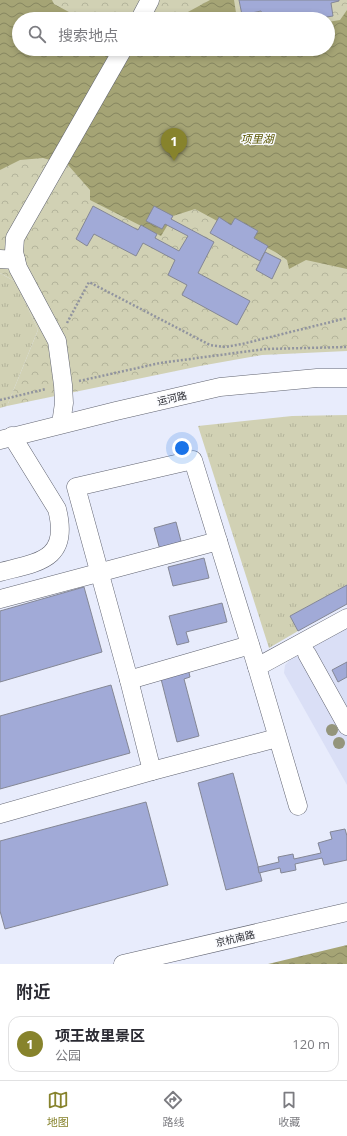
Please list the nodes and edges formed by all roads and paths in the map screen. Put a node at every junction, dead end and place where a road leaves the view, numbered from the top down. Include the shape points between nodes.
1 (150, 0) edge
2 (144, 12) edge
3 (119, 56) edge
4 (8, 260) edge
5 (347, 318) edge
6 (57, 341) junction
7 (347, 347) edge
8 (347, 378) edge
9 (63, 385) junction
10 (0, 400) edge
11 (61, 424) junction
12 (6, 438) edge
13 (218, 541) junction
14 (0, 572) edge
15 (99, 573) junction
16 (0, 599) edge
17 (347, 618) edge
18 (250, 645) junction
19 (307, 654) dead end
20 (257, 667) junction
21 (129, 680) junction
22 (344, 716) edge
23 (277, 738) junction
24 (152, 772) junction
25 (298, 806) dead end
26 (0, 814) edge
27 (347, 912) edge
28 (123, 964) edge

1 - 2 street
3 - 4 street via 40,192 15,238 14,252
4 - 6 street via 18,268
5 - 6 path via 242,344 225,347 210,345 89,282
6 - 9 street
7 - 9 path via 265,349 160,362
8 - 11 street, 运河路 via 317,378 220,387
9 - 10 path
9 - 11 street
11 - 12 street, 运河路
12 - 14 street via 57,509 60,534 56,548 47,558
13 - 15 street
13 - 15 street via 193,460 76,487
13 - 18 street
15 - 16 street
15 - 21 street
17 - 20 street
18 - 20 street
18 - 21 street
19 - 22 street
20 - 23 street
21 - 24 street
23 - 24 street
23 - 25 street
24 - 26 street
27 - 28 street, 京杭南路

